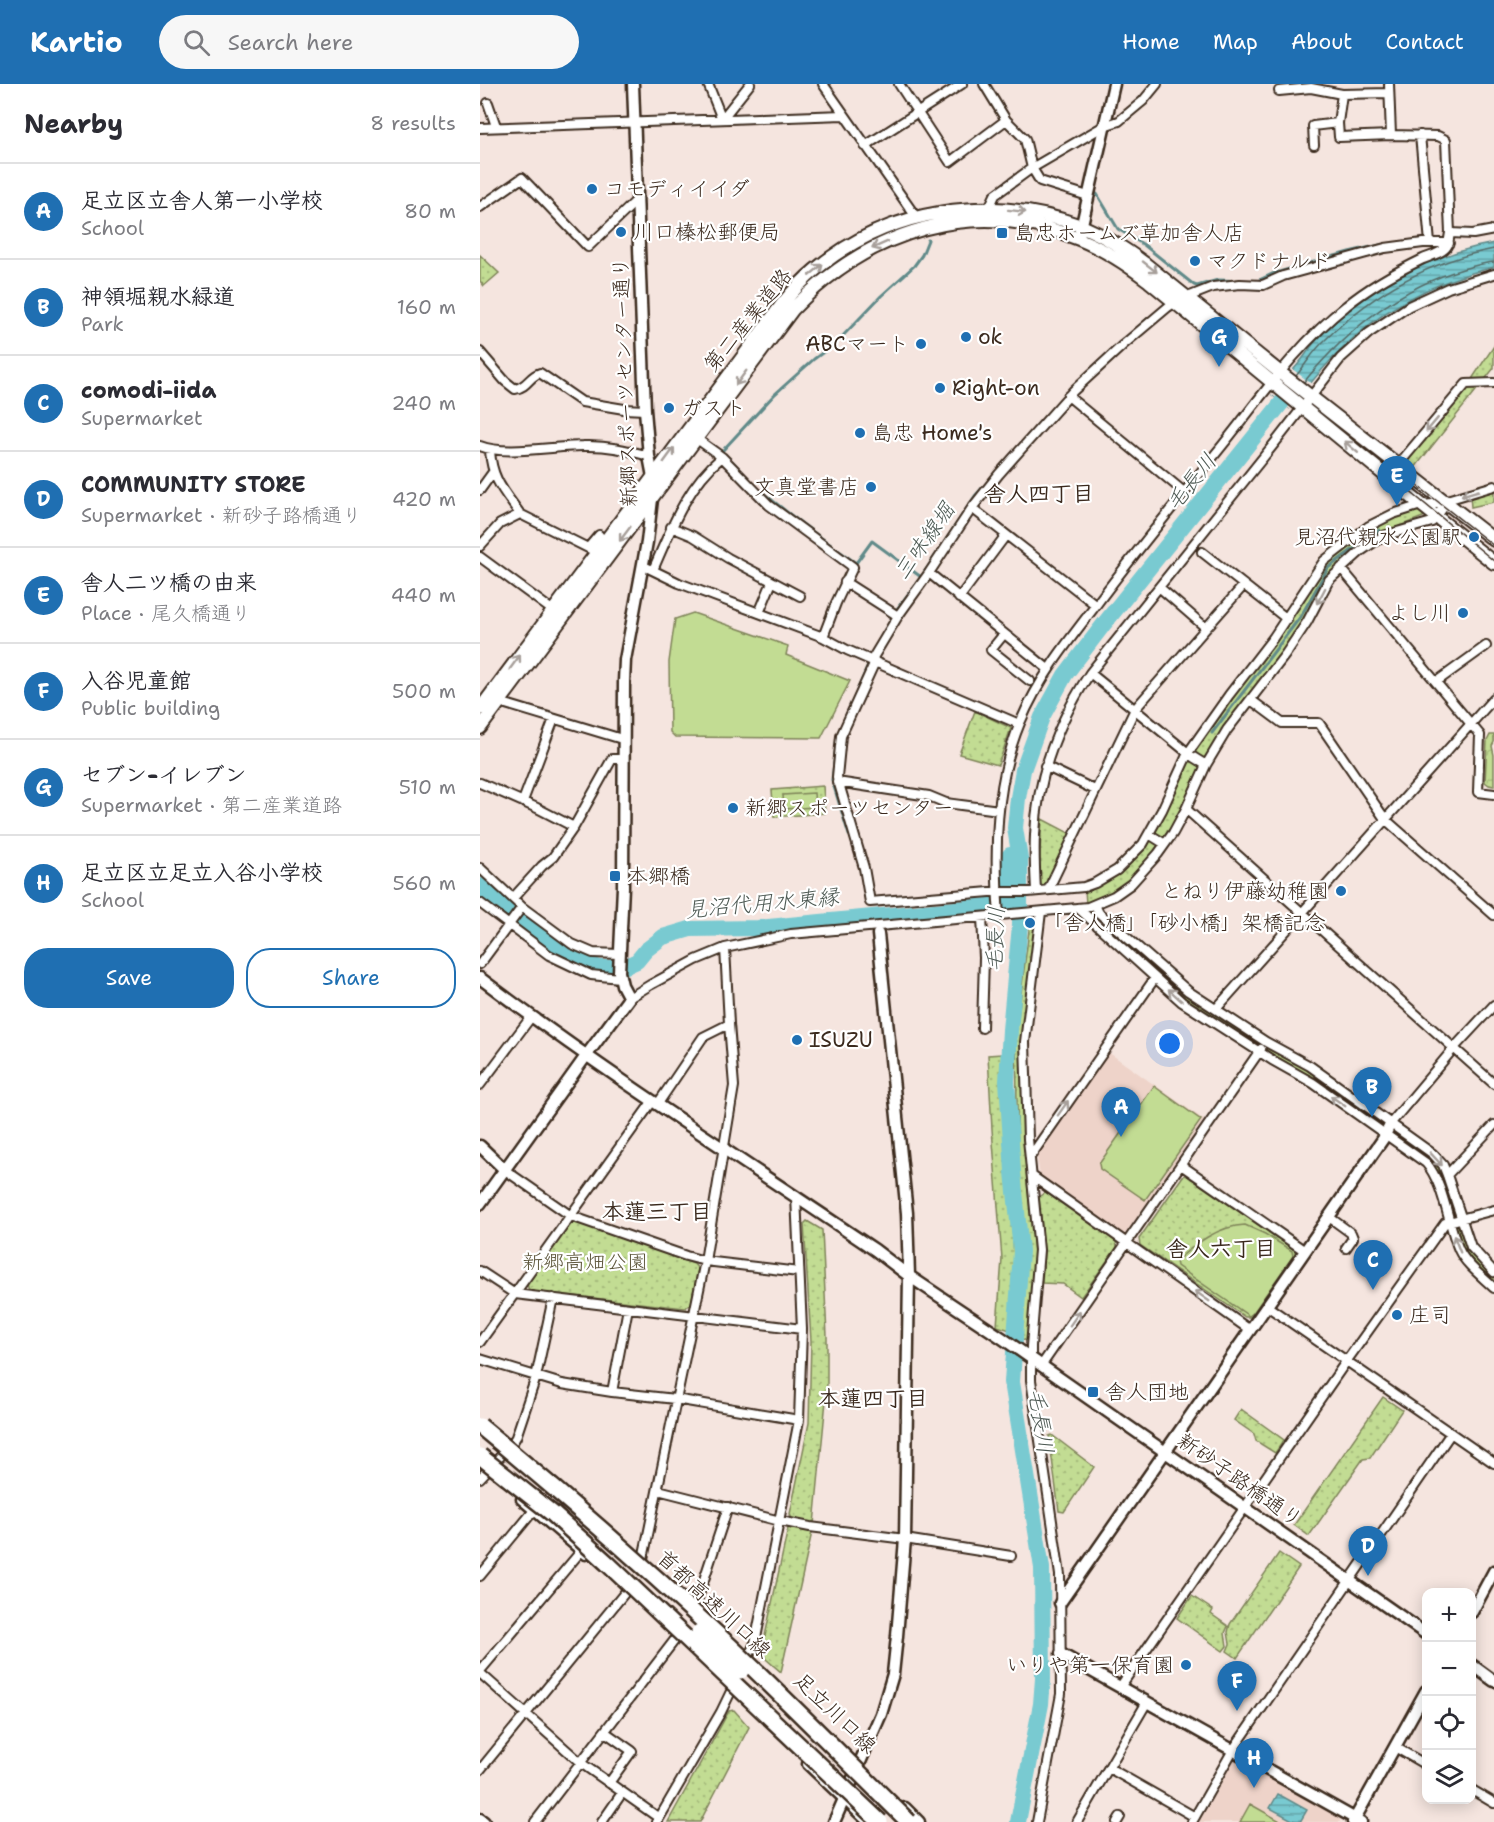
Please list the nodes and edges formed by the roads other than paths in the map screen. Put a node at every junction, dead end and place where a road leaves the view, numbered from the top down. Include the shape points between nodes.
1 (633, 84) edge
2 (708, 84) edge
3 (750, 84) edge
4 (823, 84) edge
5 (899, 84) edge
6 (962, 84) edge
7 (984, 84) edge
8 (1114, 84) edge
9 (1157, 84) edge
10 (1389, 84) edge
11 (1279, 92) dead end
12 (1389, 93) junction
13 (1342, 94) junction
14 (488, 103) dead end
15 (918, 113) junction
16 (843, 115) junction
17 (722, 119) junction
18 (1006, 120) junction
19 (635, 121) junction
20 (1338, 123) junction
21 (496, 126) junction
22 (1104, 126) junction
23 (480, 128) edge
24 (1391, 135) junction
25 (1420, 135) junction
26 (1314, 145) dead end
27 (865, 146) junction
28 (1032, 168) junction
29 (1088, 196) junction
30 (638, 199) junction
31 (480, 207) edge
32 (989, 208) junction
33 (916, 217) junction
34 (1494, 230) edge
35 (1081, 233) junction
36 (1450, 233) junction
37 (1430, 243) junction
38 (1449, 243) junction
39 (1494, 274) edge
40 (1188, 298) junction
41 (1175, 302) junction
42 (481, 355) edge
43 (1277, 379) junction
44 (1494, 383) edge
45 (1068, 396) junction
46 (1306, 401) junction
47 (645, 410) junction
48 (697, 439) junction
49 (480, 446) edge
50 (490, 450) junction
51 (649, 456) junction
52 (722, 458) junction
53 (1398, 465) junction
54 (493, 472) junction
55 (653, 477) junction
56 (1494, 486) edge
57 (480, 490) edge
58 (1184, 492) junction
59 (652, 500) junction
60 (1447, 502) junction
61 (1421, 505) junction
62 (972, 508) junction
63 (520, 514) junction
64 (1436, 517) junction
65 (671, 527) junction
66 (599, 535) dead end
67 (1006, 535) junction
68 (1494, 540) edge
69 (480, 546) edge
70 (592, 550) junction
71 (1202, 552) dead end
72 (480, 557) edge
73 (1494, 563) edge
74 (648, 568) junction
75 (1341, 568) junction
76 (929, 573) junction
77 (772, 582) junction
78 (845, 582) junction
79 (1244, 585) junction
80 (1159, 587) junction
81 (800, 597) dead end
82 (959, 598) junction
83 (1096, 605) junction
84 (552, 610) junction
85 (759, 613) junction
86 (898, 616) junction
87 (1287, 619) junction
88 (1205, 627) junction
89 (1004, 634) junction
90 (823, 637) junction
91 (1486, 646) dead end
92 (871, 660) junction
93 (1048, 669) junction
94 (1090, 674) junction
95 (1030, 681) dead end
96 (1436, 682) junction
97 (1494, 698) edge
98 (1251, 700) junction
99 (499, 702) junction
100 (480, 709) edge
101 (1135, 709) junction
102 (555, 719) junction
103 (1019, 724) junction
104 (1470, 724) junction
105 (480, 728) edge
106 (622, 740) junction
107 (1188, 753) junction
108 (622, 759) junction
109 (1206, 765) junction
110 (1045, 766) junction
111 (837, 782) junction
112 (480, 783) edge
113 (1095, 790) junction
114 (1494, 794) edge
115 (523, 801) junction
116 (1186, 809) junction
117 (999, 810) junction
118 (1385, 819) junction
119 (574, 827) junction
120 (1149, 834) junction
121 (1165, 844) junction
122 (480, 868) edge
123 (1048, 890) junction
124 (1032, 891) junction
125 (999, 894) junction
126 (513, 898) junction
127 (480, 903) edge
128 (1095, 905) junction
129 (1078, 908) junction
130 (520, 910) junction
131 (1041, 912) junction
132 (1302, 912) junction
133 (999, 913) junction
134 (1494, 915) edge
135 (982, 917) junction
136 (509, 924) junction
137 (878, 930) junction
138 (725, 948) junction
139 (619, 957) junction
140 (480, 964) edge
141 (619, 975) junction
142 (480, 978) edge
143 (1155, 978) junction
144 (629, 998) junction
145 (1494, 1005) edge
146 (1216, 1009) junction
147 (531, 1017) junction
148 (729, 1024) junction
149 (982, 1028) dead end
150 (1266, 1042) junction
151 (1454, 1048) junction
152 (1260, 1052) junction
153 (586, 1056) junction
154 (1494, 1084) edge
155 (480, 1085) edge
156 (654, 1103) junction
157 (1391, 1123) junction
158 (1494, 1125) edge
159 (1385, 1134) junction
160 (480, 1146) edge
161 (724, 1149) junction
162 (1030, 1156) junction
163 (1181, 1165) junction
164 (505, 1170) junction
165 (1447, 1175) junction
166 (1032, 1176) junction
167 (796, 1196) junction
168 (480, 1204) edge
169 (1494, 1210) edge
170 (571, 1216) junction
171 (1329, 1217) junction
172 (1460, 1218) junction
173 (1449, 1221) junction
174 (1126, 1244) junction
175 (1346, 1248) dead end
176 (1305, 1251) junction
177 (705, 1261) junction
178 (480, 1270) edge
179 (799, 1272) junction
180 (1494, 1272) edge
181 (909, 1276) junction
182 (1494, 1288) edge
183 (515, 1294) junction
184 (553, 1299) junction
185 (1267, 1306) junction
186 (628, 1308) junction
187 (692, 1316) junction
188 (802, 1329) junction
189 (1250, 1330) junction
190 (480, 1342) edge
191 (1026, 1355) junction
192 (480, 1359) edge
193 (1348, 1362) junction
194 (1041, 1366) junction
195 (536, 1377) junction
196 (612, 1392) junction
197 (675, 1399) junction
198 (480, 1419) edge
199 (799, 1420) junction
200 (480, 1426) edge
201 (1451, 1433) junction
202 (480, 1437) edge
203 (511, 1445) junction
204 (480, 1448) edge
205 (1165, 1452) junction
206 (1494, 1463) edge
207 (482, 1467) edge
208 (658, 1490) junction
209 (728, 1507) junction
210 (1245, 1508) junction
211 (535, 1509) junction
212 (553, 1514) junction
213 (780, 1521) junction
214 (905, 1539) junction
215 (582, 1550) junction
216 (1011, 1556) dead end
217 (643, 1559) junction
218 (1494, 1571) edge
219 (480, 1576) edge
220 (1350, 1581) junction
221 (1491, 1584) edge
222 (627, 1590) junction
223 (1060, 1603) junction
224 (1476, 1606) edge
225 (695, 1607) junction
226 (1422, 1631) edge
227 (677, 1637) junction
228 (1061, 1654) junction
229 (748, 1657) junction
230 (1476, 1668) edge
231 (480, 1672) edge
232 (1494, 1681) edge
233 (1120, 1687) junction
234 (732, 1690) junction
235 (1423, 1696) edge
236 (1147, 1702) junction
237 (525, 1713) junction
238 (605, 1732) junction
239 (1395, 1747) junction
240 (1233, 1750) junction
241 (581, 1763) junction
242 (1422, 1763) edge
243 (859, 1764) junction
244 (1109, 1768) junction
245 (480, 1770) edge
246 (609, 1784) junction
247 (1476, 1792) edge
248 (622, 1793) junction
249 (844, 1799) junction
250 (1494, 1803) edge
251 (480, 1819) edge
252 (1193, 1819) edge
253 (658, 1820) edge
254 (1356, 1821) edge
255 (484, 1822) edge
256 (535, 1822) edge
257 (602, 1822) edge
258 (834, 1822) edge
259 (869, 1822) edge
260 (880, 1822) edge
261 (903, 1822) edge
262 (909, 1822) edge
263 (919, 1822) edge
264 (1036, 1822) edge
265 (1077, 1822) edge

1 - 19 street, 新郷スポーツセンター通り
2 - 17 street
3 - 17 street
4 - 16 street
5 - 15 street
6 - 15 street
7 - 18 street
8 - 22 street
9 - 22 street via 1119,122
10 - 12 street
11 - 13 street via 1311,88
12 - 13 street
12 - 24 street
13 - 20 street
14 - 21 street
15 - 18 street via 950,162
15 - 27 street
16 - 17 street
16 - 27 street
17 - 19 street
18 - 28 street via 1025,139
19 - 21 street
19 - 30 street, 新郷スポーツセンター通り
20 - 24 street via 1339,137
20 - 26 street via 1313,126
21 - 23 street
22 - 28 street
22 - 29 street
24 - 25 street
25 - 36 street via 1446,140
25 - 37 street
27 - 33 street
28 - 29 street via 1040,181
28 - 32 street via 995,195
29 - 35 street
30 - 31 street via 588,248 522,178
30 - 47 street, 新郷スポーツセンター通り
32 - 33 main road, 第二産業道路
32 -> 35 main road, 第二産業道路 via 1028,212
55 -> 33 main road, 第二産業道路 via 798,286 858,240
34 - 36 street
35 -> 40 main road, 第二産業道路 via 1122,247
35 - 41 main road, 第二産業道路
35 -> 48 main road, 第二産業道路 via 1030,225 954,221 868,250 825,279 793,309
36 - 38 street
37 - 38 street
37 - 40 street via 1385,248 1263,285 1214,287
38 - 43 street via 1386,278 1346,306 1309,340
39 - 46 street via 1409,306 1341,358
40 - 41 street
40 - 43 main road, 第二産業道路
41 - 43 main road, 第二産業道路
41 - 45 street
42 - 47 street via 516,389 523,388 540,373 582,402
43 - 46 main road
43 - 58 street
44 -> 53 street via 1466,384
45 - 58 street
45 - 62 street
46 - 53 main road
61 -> 46 main road
46 - 80 street
47 - 51 street, 新郷スポーツセンター通り
48 - 52 street
48 - 59 main road, 第二産業道路
49 - 50 street
50 - 51 street via 619,447
50 - 54 street
51 - 55 street, 新郷スポーツセンター通り
52 - 65 street via 692,491
52 - 78 street via 769,505 853,567
53 - 60 main road
54 - 57 street
54 - 63 street
55 - 59 street, 新郷スポーツセンター通り
55 - 70 main road, 第二産業道路
56 -> 60 street
58 - 83 street
59 - 74 street, 新郷スポーツセンター通り
59 -> 99 main road, 第二産業道路
60 - 61 street
60 - 64 street
60 - 68 main road
61 - 64 main road
61 - 87 street via 1369,526 1324,561
62 - 67 street
62 - 76 street
63 - 69 street via 500,524
63 - 70 street
64 - 73 main road
64 - 75 street via 1432,522 1383,536
65 - 74 street
65 - 77 street
66 - 70 street
67 - 82 street
67 - 83 street
70 - 84 main road, 第二産業道路
71 - 79 street
72 - 84 street
74 - 85 street
74 - 106 street, 新郷スポーツセンター通り via 625,660
75 - 96 street
75 -> 98 street via 1329,580 1307,622
76 - 82 street
76 - 86 street
77 - 81 street
77 - 85 street
78 - 86 street
78 - 90 street
79 - 87 street
79 - 88 street
80 - 88 street
80 - 94 street
82 - 89 street
83 - 93 street
100 -> 84 main road, 第二産業道路
85 - 90 street
86 - 92 street
87 - 107 street
88 - 101 street
89 - 93 street
89 - 95 street via 992,650
90 - 92 street
91 - 96 street
92 - 103 street
92 - 111 street via 841,736
93 - 103 street
94 - 101 street
94 - 110 street via 1066,715
96 - 104 street
97 - 104 street
98 - 109 street
98 - 118 street via 1282,723 1319,723
99 - 102 street
99 - 105 main road, 第二産業道路
101 - 107 street
101 - 113 street
102 - 106 street
102 - 115 street
103 - 117 street
104 - 114 street via 1480,735 1478,792
104 - 118 street
106 - 108 street, 新郷スポーツセンター通り
107 - 109 street
107 - 120 street
108 - 119 street via 612,759
108 - 139 street, 新郷スポーツセンター通り
109 - 116 street
110 - 113 street
110 - 124 street via 1035,826
111 - 117 street
111 - 125 street via 864,868 870,902
112 - 115 street
113 - 123 street
115 - 119 street
116 - 121 street
116 - 132 street
117 - 125 street
118 - 132 street
118 - 134 street
119 - 126 street via 553,857
120 - 121 street
120 - 123 street via 1127,862 1105,878 1084,887
121 - 128 street via 1131,884
122 - 126 street
123 - 124 street
124 - 125 street
125 - 133 street
126 - 130 street
127 - 136 street
128 - 129 street
128 - 146 street via 1099,913 1188,991
129 - 131 street
129 - 143 street
130 - 136 street
130 - 139 street via 585,951
131 - 133 street
131 - 162 street via 1025,1042
132 - 146 street
132 - 151 street
133 - 135 street
135 - 137 street
135 - 149 street
136 - 140 street
136 - 141 street via 549,955 571,966 591,975
137 - 138 street via 791,934
137 - 181 street via 907,1214
138 - 144 street
138 - 148 street
139 - 141 street, 新郷スポーツセンター通り
141 - 144 street, 新郷スポーツセンター通り
142 - 147 street, 新砂子路橋通り
152 -> 143 street via 1182,1002
162 -> 143 street
144 - 153 street
145 - 151 street
146 - 150 street
147 - 153 street, 新砂子路橋通り
147 - 155 street
148 - 156 street via 704,1037
148 - 161 street via 734,1086
150 - 152 street
150 - 157 street via 1310,1066
151 - 154 street
151 - 157 street
159 -> 152 street via 1313,1083
152 - 163 street
153 - 156 street, 新砂子路橋通り
153 - 164 street
156 - 161 street, 新砂子路橋通り
156 - 170 street
157 - 159 street
157 -> 165 street via 1433,1154
158 - 165 street
159 - 171 street
159 - 173 street via 1431,1169
160 - 164 street
161 - 167 street, 新砂子路橋通り
161 - 177 street
162 - 166 street
163 - 174 street
163 - 176 street
164 - 168 street
164 - 170 street
165 - 172 street
166 - 174 street
166 - 191 street via 1039,1250
167 - 179 street
167 - 181 street, 新砂子路橋通り
169 - 172 street
170 - 177 street
170 - 183 street
171 - 175 street via 1351,1233 1353,1238
171 - 176 street
172 - 173 street
172 - 180 street via 1471,1247
182 -> 173 street via 1462,1256
173 - 193 street
189 -> 174 street
194 -> 174 street
176 - 185 street
177 - 179 street
177 - 187 street
178 - 183 street
179 - 188 street
181 - 191 street, 新砂子路橋通り
181 - 214 street
183 - 184 street
183 - 190 street
184 - 186 street
184 - 195 street
185 - 189 street
185 - 193 street
186 - 187 street
186 - 196 street
187 - 188 street
187 - 197 street
188 - 199 street
189 - 205 street
191 - 194 street, 新砂子路橋通り
191 - 223 street via 1060,1575
192 - 195 street
193 - 201 street
193 - 210 street
194 - 205 street, 新砂子路橋通り
195 - 196 street
195 - 203 street
196 - 197 street
197 - 199 street
197 - 208 street
198 - 203 street, 足立川口線
199 - 213 street
200 - 262 highway, 首都高速川口線, bridge via 566,1497 731,1647
201 - 206 street
201 - 220 street
202 - 261 highway, bridge via 614,1551
203 - 207 street
203 - 217 street, 足立川口線
204 - 212 highway, bridge
205 - 210 street, 新砂子路橋通り
205 - 223 street
207 - 211 street
207 - 212 highway, 首都高速川口線, bridge
208 - 209 street
208 - 217 street
209 - 213 street
209 - 225 street
210 - 220 street, 新砂子路橋通り
210 - 233 street
211 - 215 street
211 - 219 street
212 - 260 highway, 首都高速川口線, bridge
213 - 214 street
213 - 229 street via 755,1643
214 - 216 street
214 - 243 street via 892,1674 881,1714
215 - 222 street
215 - 231 street
217 - 225 street, 足立川口線
218 - 221 street
220 - 226 street, 新砂子路橋通り
220 - 240 street
221 - 224 street
222 - 227 street
222 - 237 street
223 - 228 street
225 - 229 street, 足立川口線
227 - 234 street
227 - 238 street
228 - 233 street
228 - 264 street via 1061,1694
229 - 234 street
229 - 243 street, 足立川口線
230 - 232 street
231 - 237 street
233 - 236 street
234 - 249 street
234 - 253 street
235 - 239 street
236 - 240 street
236 - 244 street
237 - 241 street
237 - 245 street
238 - 241 street
238 - 246 street via 632,1751
239 - 242 street
239 - 254 street
240 - 252 street
240 - 254 street
241 - 246 street
241 - 256 street
243 - 249 street
243 - 263 street, 足立川口線
244 - 252 street
244 - 265 street
246 - 248 street
247 - 250 street
248 - 253 street
248 - 257 street
249 - 258 street
249 - 259 street
251 - 255 street

